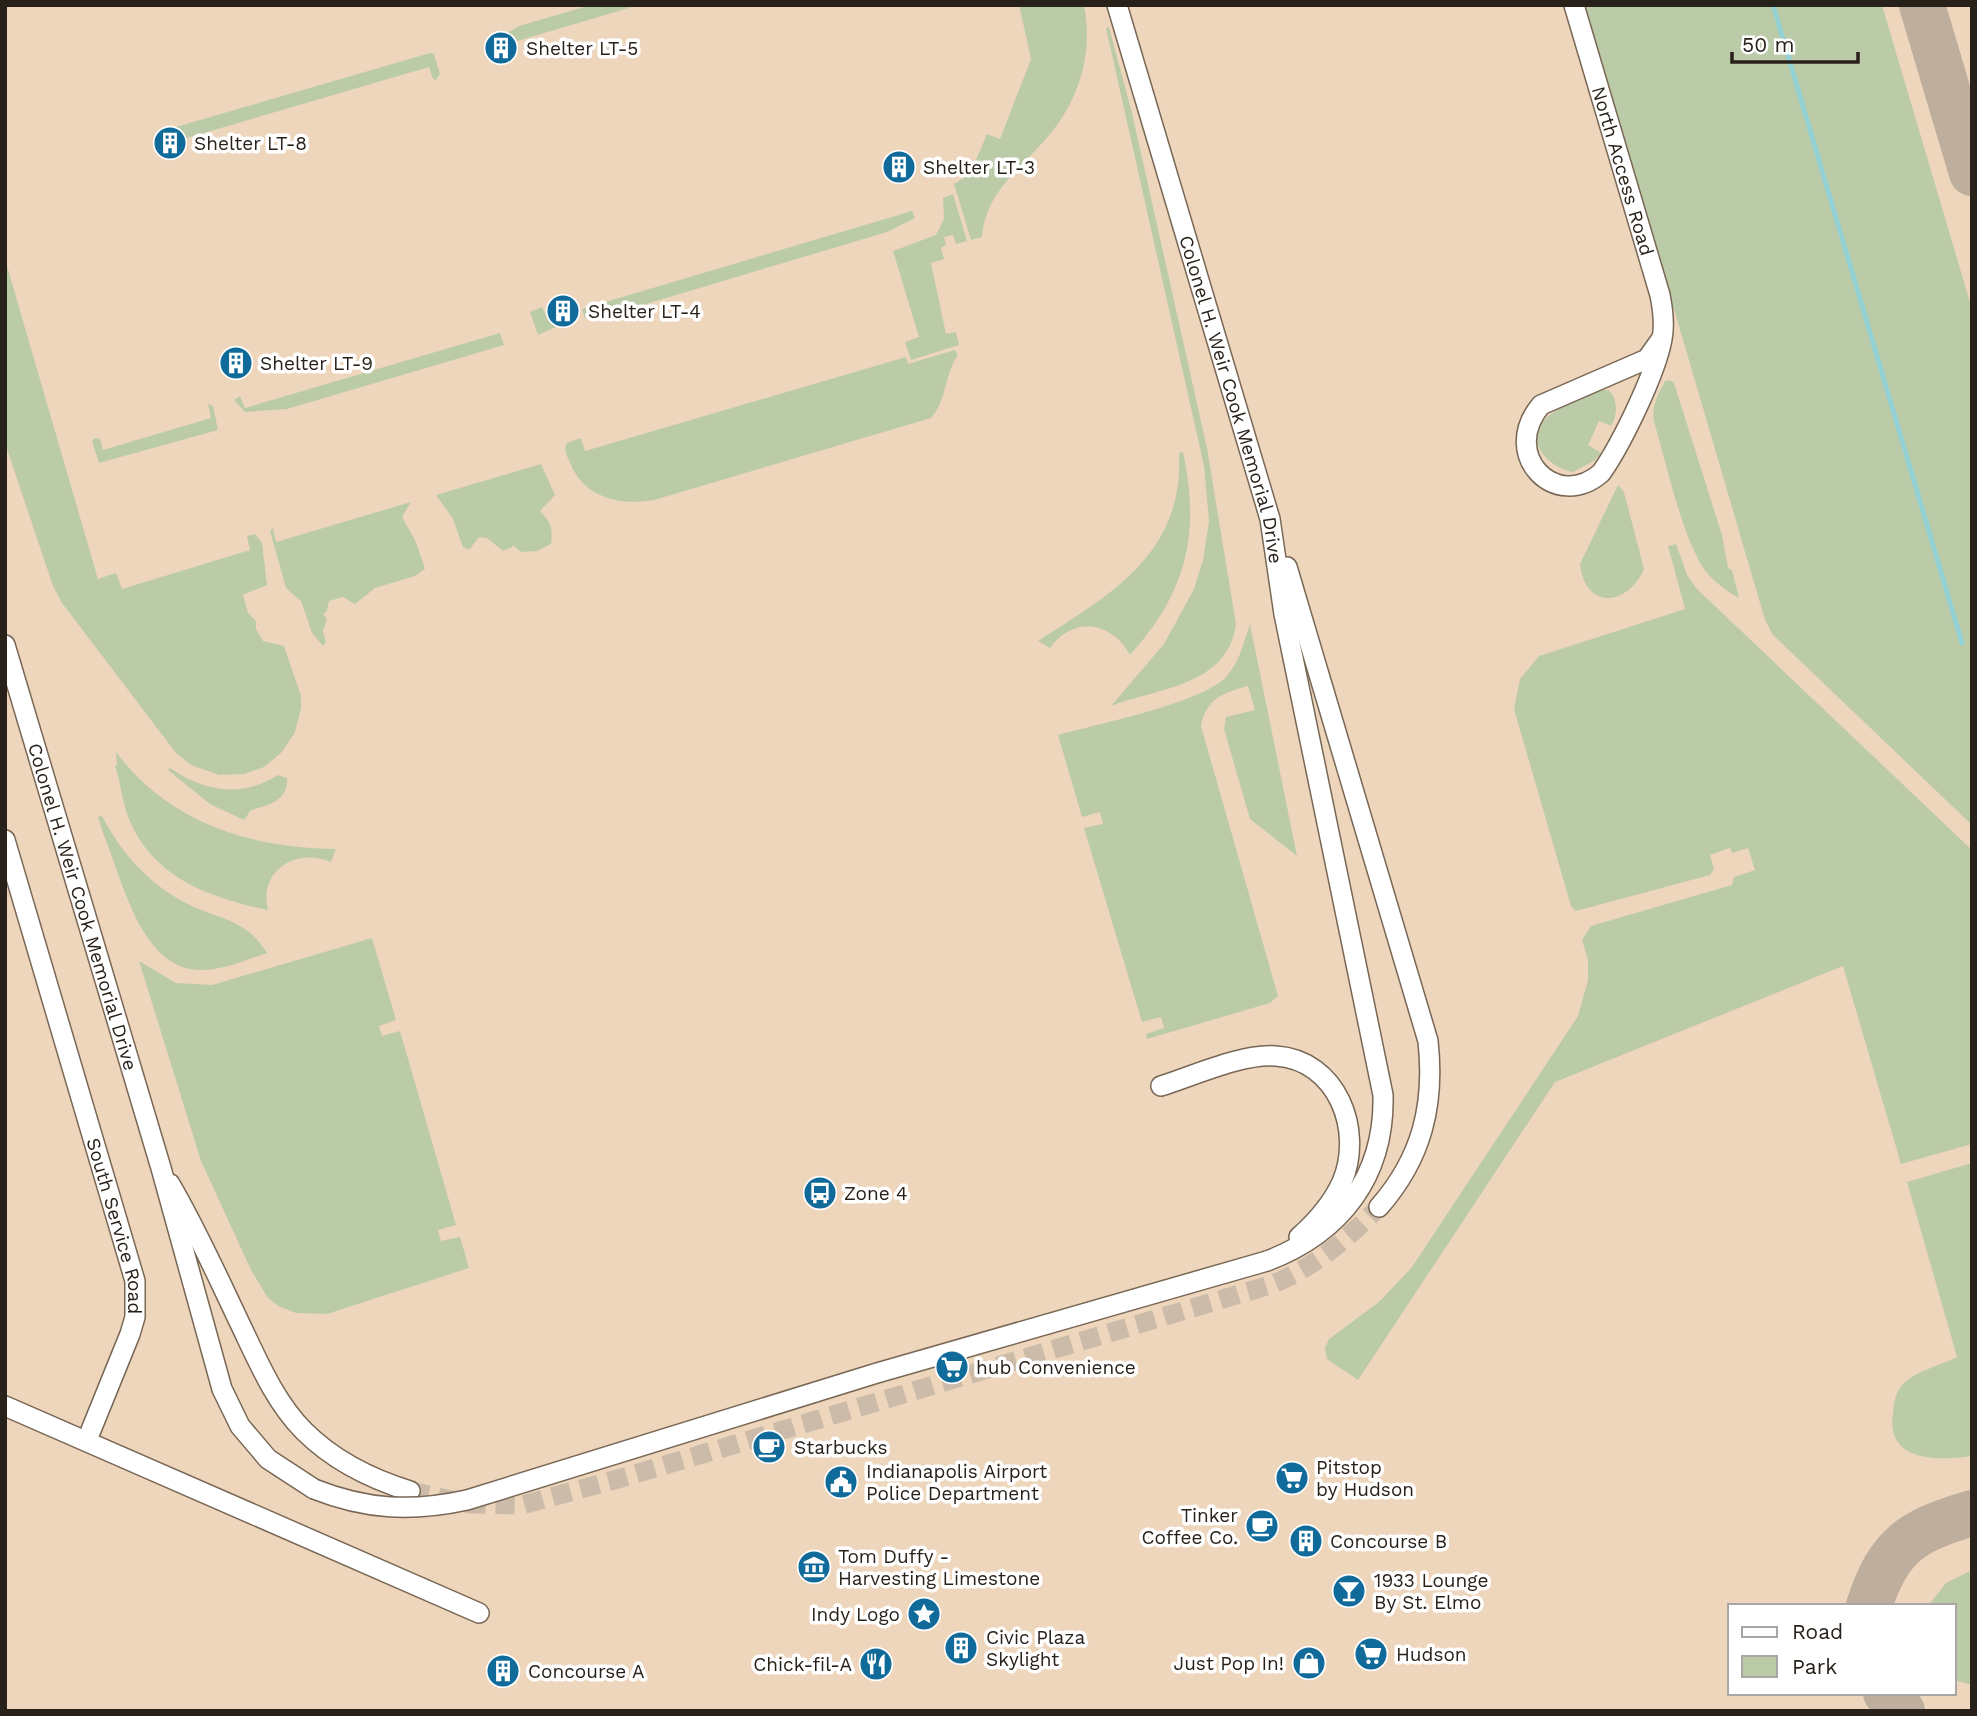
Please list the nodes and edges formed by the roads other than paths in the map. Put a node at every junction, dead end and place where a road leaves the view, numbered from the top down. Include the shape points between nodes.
1 (1117, 5) edge
2 (1574, 5) edge
3 (1662, 338) junction
4 (1270, 519) junction
5 (5, 645) edge
6 (5, 840) edge
7 (1161, 1086) dead end
8 (161, 1168) junction
9 (1379, 1207) tunnel mouth
10 (1267, 1261) junction
11 (5, 1405) edge
12 (88, 1440) junction
13 (410, 1491) tunnel mouth
14 (479, 1612) dead end

1 - 4 street, Colonel H. Weir Cook Memorial Drive
2 - 3 street, North Access Road via 1660,295
3 - 3 street, North Access Road via 1658,357 1609,461 1590,483 1576,488 1539,473 1530,462 1525,432 1541,405 1647,359
4 - 9 street via 1309,634 1428,1041 1431,1071 1425,1128 1411,1163
4 - 10 street, Colonel H. Weir Cook Memorial Drive via 1284,614 1383,1108 1379,1143 1357,1192 1334,1223 1314,1239
5 - 8 street, Colonel H. Weir Cook Memorial Drive
6 - 12 street, South Service Road via 135,1280 135,1317
7 - 10 street via 1273,1055 1308,1065 1333,1088 1350,1132 1342,1182 1308,1229
8 - 10 street, bridge via 229,1406 268,1459 314,1489 384,1509 420,1509 467,1500 877,1373
8 - 13 street via 191,1220 264,1374 290,1415 335,1457
11 - 12 street
12 - 14 street

